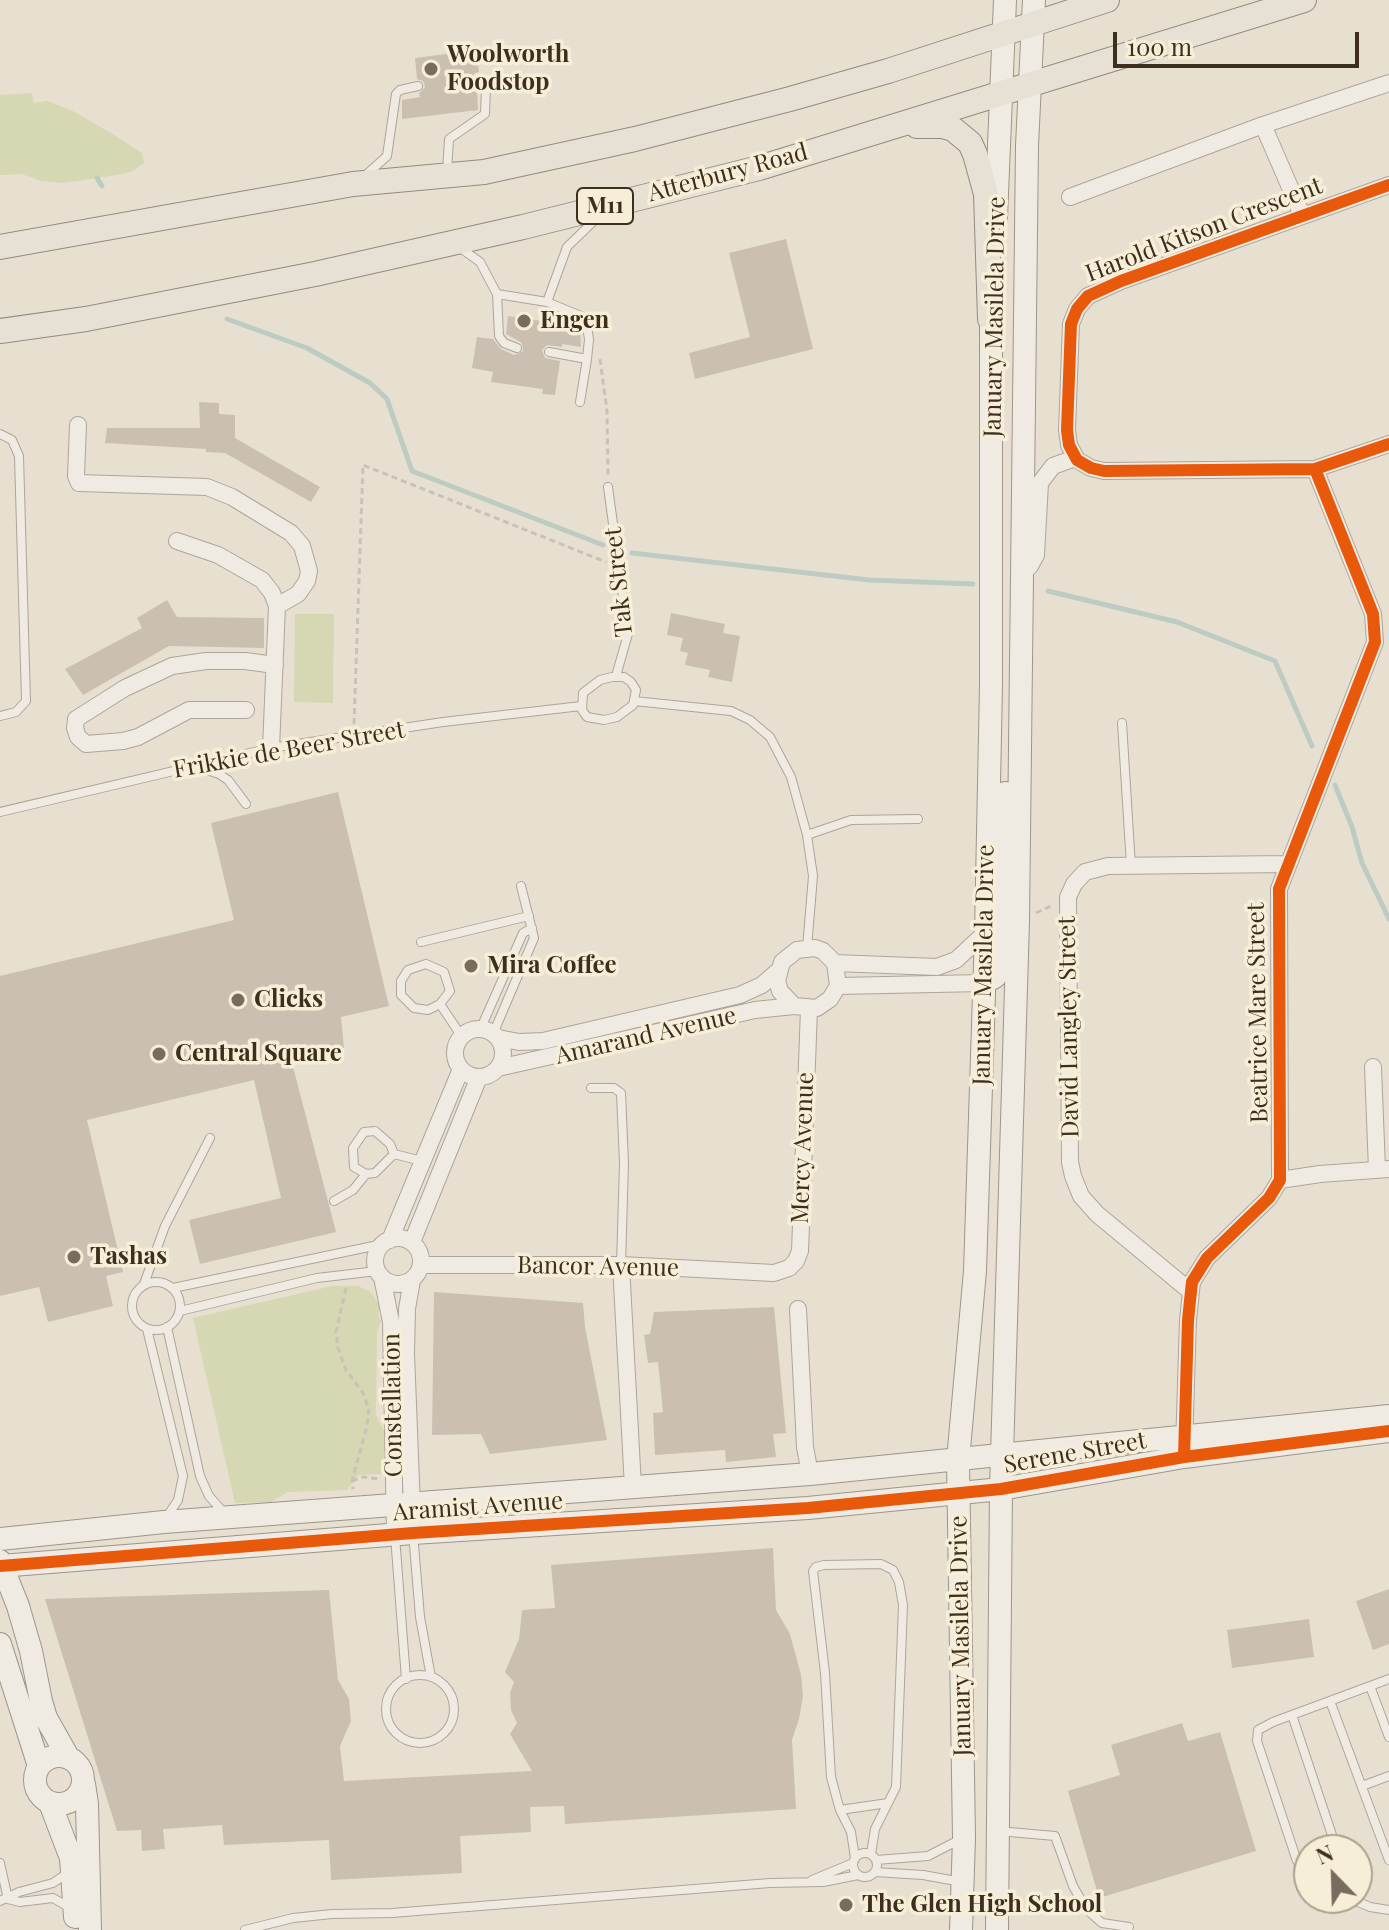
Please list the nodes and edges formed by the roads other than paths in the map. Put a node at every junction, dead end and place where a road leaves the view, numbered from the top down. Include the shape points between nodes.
1 (1005, 0) edge
2 (1107, 0) edge
3 (1304, 0) edge
4 (1033, 12) edge
5 (1005, 33) junction
6 (476, 81) dead end
7 (1389, 83) edge
8 (1031, 85) junction
9 (418, 86) dead end
10 (1003, 95) junction
11 (1263, 125) junction
12 (892, 126) junction
13 (446, 177) junction
14 (353, 184) junction
15 (1389, 185) edge
16 (1070, 197) dead end
17 (612, 204) junction
18 (1302, 215) junction
19 (452, 243) junction
20 (0, 247) edge
21 (497, 294) junction
22 (547, 302) junction
23 (990, 319) junction
24 (0, 331) edge
25 (517, 348) dead end
26 (549, 352) dead end
27 (587, 359) junction
28 (580, 402) dead end
29 (78, 425) dead end
30 (0, 434) edge
31 (1389, 444) edge
32 (1075, 458) junction
33 (1315, 469) junction
34 (608, 487) dead end
35 (177, 541) dead end
36 (1022, 574) junction
37 (277, 606) junction
38 (1381, 648) edge
39 (275, 665) junction
40 (616, 676) junction
41 (634, 701) junction
42 (1020, 702) junction
43 (581, 706) junction
44 (246, 710) dead end
45 (0, 716) edge
46 (1122, 723) dead end
47 (271, 748) junction
48 (193, 766) junction
49 (246, 804) dead end
50 (0, 812) edge
51 (918, 819) dead end
52 (807, 835) junction
53 (1287, 864) junction
54 (1131, 866) junction
55 (521, 886) dead end
56 (529, 916) junction
57 (986, 932) junction
58 (421, 942) dead end
59 (807, 948) junction
60 (835, 963) junction
61 (778, 971) junction
62 (983, 983) junction
63 (838, 986) junction
64 (440, 1004) junction
65 (801, 1007) junction
66 (490, 1034) junction
67 (462, 1037) junction
68 (1373, 1067) dead end
69 (498, 1068) junction
70 (461, 1069) junction
71 (479, 1077) junction
72 (591, 1088) dead end
73 (210, 1138) dead end
74 (394, 1154) junction
75 (422, 1161) junction
76 (1383, 1170) edge
77 (366, 1174) junction
78 (1280, 1180) junction
79 (334, 1201) dead end
80 (386, 1242) junction
81 (412, 1242) junction
82 (421, 1265) junction
83 (621, 1265) junction
84 (774, 1273) joint
85 (380, 1274) junction
86 (412, 1280) junction
87 (144, 1284) junction
88 (173, 1288) junction
89 (1190, 1291) junction
90 (798, 1309) dead end
91 (180, 1311) junction
92 (167, 1327) junction
93 (147, 1329) junction
94 (1389, 1416) edge
95 (1389, 1431) edge
96 (1184, 1447) junction
97 (1002, 1454) junction
98 (958, 1460) junction
99 (810, 1474) junction
100 (633, 1487) junction
101 (1001, 1489) junction
102 (959, 1493) junction
103 (404, 1503) junction
104 (228, 1517) junction
105 (164, 1522) junction
106 (404, 1533) junction
107 (0, 1539) edge
108 (1, 1564) edge
109 (420, 1617) junction
110 (403, 1619) junction
111 (0, 1644) edge
112 (431, 1677) junction
113 (406, 1679) junction
114 (1389, 1679) edge
115 (1370, 1686) junction
116 (1330, 1701) junction
117 (1292, 1715) junction
118 (1389, 1737) edge
119 (68, 1757) junction
120 (39, 1766) junction
121 (1389, 1776) edge
122 (84, 1784) junction
123 (1362, 1786) junction
124 (50, 1803) junction
125 (888, 1803) junction
126 (840, 1810) junction
127 (997, 1831) junction
128 (1332, 1834) edge
129 (964, 1838) junction
130 (1293, 1849) edge
131 (873, 1857) junction
132 (1389, 1860) edge
133 (854, 1861) junction
134 (0, 1863) edge
135 (73, 1869) junction
136 (875, 1872) junction
137 (858, 1875) junction
138 (811, 1881) junction
139 (963, 1882) junction
140 (4, 1900) edge
141 (85, 1924) edge
142 (1129, 1927) dead end
143 (261, 1928) edge
144 (245, 1930) edge
145 (961, 1930) edge
146 (997, 1930) edge

1 - 5 main road, January Masilela Drive
2 - 4 main road, M11
3 - 8 main road, Atterbury Road / M11
4 - 5 main road, M11
4 - 8 main road, January Masilela Drive
5 - 10 main road, January Masilela Drive
5 - 13 main road, M11 via 738,113
6 - 13 lane via 486,86 485,114 449,139
7 - 11 street
8 - 10 main road, Atterbury Road / M11
8 - 36 main road, January Masilela Drive
9 - 14 lane via 396,94 387,156
10 - 12 main road, Atterbury Road / M11
10 - 23 main road, January Masilela Drive
11 - 16 street
11 - 18 street
12 - 17 main road, Atterbury Road / M11 via 759,168
12 - 23 main road via 942,126 970,143 986,194
13 - 14 main road, M11
14 - 20 main road, M11
15 - 18 street, Harold Kitson Crescent
17 - 19 main road, Atterbury Road / M11
17 - 22 lane via 567,247
18 - 32 street, Harold Kitson Crescent via 1105,287 1083,300 1070,331 1067,430
19 - 21 lane via 480,262
19 - 24 main road, Atterbury Road / M11 via 86,319
21 - 22 lane
21 - 25 lane via 499,336
22 - 27 lane via 586,321
23 - 57 main road, January Masilela Drive
26 - 27 lane
27 - 28 lane
29 - 37 street via 79,483 207,487 298,539 309,564 307,581 292,599
30 - 45 lane via 12,440 19,456 26,701 16,712
31 - 33 street
32 - 33 street via 1104,471
32 - 36 street via 1053,466 1040,483 1036,555
33 - 38 street, Beatrice Mare Street via 1373,614
34 - 40 lane, Tak Street via 628,634
35 - 37 street via 254,575 266,583
36 - 42 main road, January Masilela Drive
37 - 39 street
38 - 53 street, Beatrice Mare Street
39 - 44 street via 219,661 172,666 76,719 75,728 86,744 123,741 189,710
39 - 47 street
40 - 41 lane via 631,682
40 - 43 lane via 589,686
41 - 43 lane, Frikkie de Beer Street via 626,711 604,720 587,717
41 - 52 lane via 738,714 764,731 791,777
42 - 62 main road via 1008,746 1002,959 995,977
42 - 97 main road, January Masilela Drive
43 - 47 lane, Frikkie de Beer Street
46 - 54 lane
47 - 48 lane, Frikkie de Beer Street
48 - 49 lane via 228,780
48 - 50 lane, Frikkie de Beer Street
51 - 52 lane via 851,820
52 - 59 lane via 813,884
53 - 54 street, David Langley Street
53 - 78 street, Beatrice Mare Street via 1278,908
54 - 89 street, David Langley Street via 1085,872 1068,897 1070,1162 1081,1196 1097,1214
55 - 56 lane
56 - 58 lane
56 - 66 lane via 532,928 523,933
57 - 60 street via 956,960 937,967
57 - 62 main road, January Masilela Drive
59 - 60 street via 823,951
59 - 61 street via 789,954
60 - 63 street
61 - 65 street via 780,991
61 - 66 street, Amarand Avenue via 740,995 543,1041 519,1042
62 - 63 street
62 - 98 main road, January Masilela Drive via 975,1271
63 - 65 street via 824,1004
64 - 64 lane via 428,1010 414,1008 401,995 408,970 426,964 444,972 450,991
64 - 67 lane
65 - 69 street, Amarand Avenue via 755,1010
65 - 84 street, Mercy Avenue via 800,1251 789,1268
66 - 67 street
66 - 69 street via 503,1056
67 - 70 street via 456,1049
68 - 76 street
69 - 71 street
70 - 71 street
70 - 75 street
71 - 81 street
72 - 83 lane via 621,1093
73 - 87 lane via 165,1226
74 - 75 lane
74 - 77 lane via 375,1173
74 - 77 lane via 384,1136 364,1132 352,1160
75 - 80 street
76 - 78 street
77 - 79 lane
78 - 89 street via 1269,1198 1207,1258
80 - 81 street
80 - 85 street via 376,1256
80 - 88 lane
81 - 82 street
82 - 83 street, Bancor Avenue
82 - 86 street
83 - 84 street, Bancor Avenue
83 - 100 street
85 - 86 street via 394,1284
85 - 91 lane via 317,1278
85 - 103 street, Constellation via 391,1322 395,1478
86 - 103 street, Constellation
87 - 88 lane via 159,1281
87 - 93 lane via 134,1295 131,1310
88 - 91 lane
89 - 96 street
90 - 99 street
91 - 92 lane
92 - 93 lane
92 - 104 lane via 202,1483
93 - 105 lane via 183,1476 178,1500
94 - 96 main road, Serene Street
95 - 96 main road, Serene Street
96 - 97 main road, Serene Street
96 - 101 main road, Serene Street
97 - 98 main road, Aramist Avenue
97 - 101 main road, January Masilela Drive
98 - 99 main road, Aramist Avenue
98 - 102 main road, January Masilela Drive
99 - 100 main road, Aramist Avenue
100 - 103 main road, Aramist Avenue
101 - 102 main road, Serene Street
101 - 127 main road, January Masilela Drive
102 - 106 main road, Aramist Avenue via 808,1508
102 - 129 main road, January Masilela Drive
103 - 104 main road, Aramist Avenue
103 - 106 street, Constellation
104 - 105 main road, Aramist Avenue
105 - 107 main road, Aramist Avenue
106 - 108 main road, Aramist Avenue
106 - 109 lane
106 - 110 lane
108 - 119 main road via 31,1651 43,1710
109 - 110 lane
109 - 112 lane
110 - 113 lane
111 - 120 main road
112 - 113 lane
112 - 113 lane via 451,1694 453,1720 443,1735 418,1743 394,1731 387,1716 392,1690
114 - 115 lane
115 - 116 lane
115 - 118 lane
116 - 117 lane
116 - 123 lane
117 - 128 lane
117 - 130 lane via 1262,1727 1257,1741
119 - 120 main road via 57,1755
119 - 122 main road via 78,1763
120 - 124 main road via 35,1787
121 - 123 lane
122 - 124 main road via 71,1802
122 - 141 main road
123 - 132 lane
124 - 135 main road
125 - 126 lane
125 - 126 lane via 897,1779 901,1709 899,1582 893,1570 881,1564 824,1565 813,1571 830,1769
125 - 131 lane via 875,1829
126 - 133 lane via 851,1832
127 - 142 lane via 1055,1836 1086,1909 1102,1923
127 - 146 main road, January Masilela Drive
129 - 131 lane via 928,1856
129 - 139 main road, January Masilela Drive
131 - 133 lane via 859,1854
131 - 136 lane
133 - 137 lane
133 - 138 lane
134 - 140 lane
135 - 140 lane via 53,1883
135 - 141 main road
136 - 137 lane
136 - 139 lane
137 - 138 lane
138 - 143 lane via 332,1914
139 - 145 main road, January Masilela Drive
140 - 141 lane via 53,1898
143 - 144 lane

